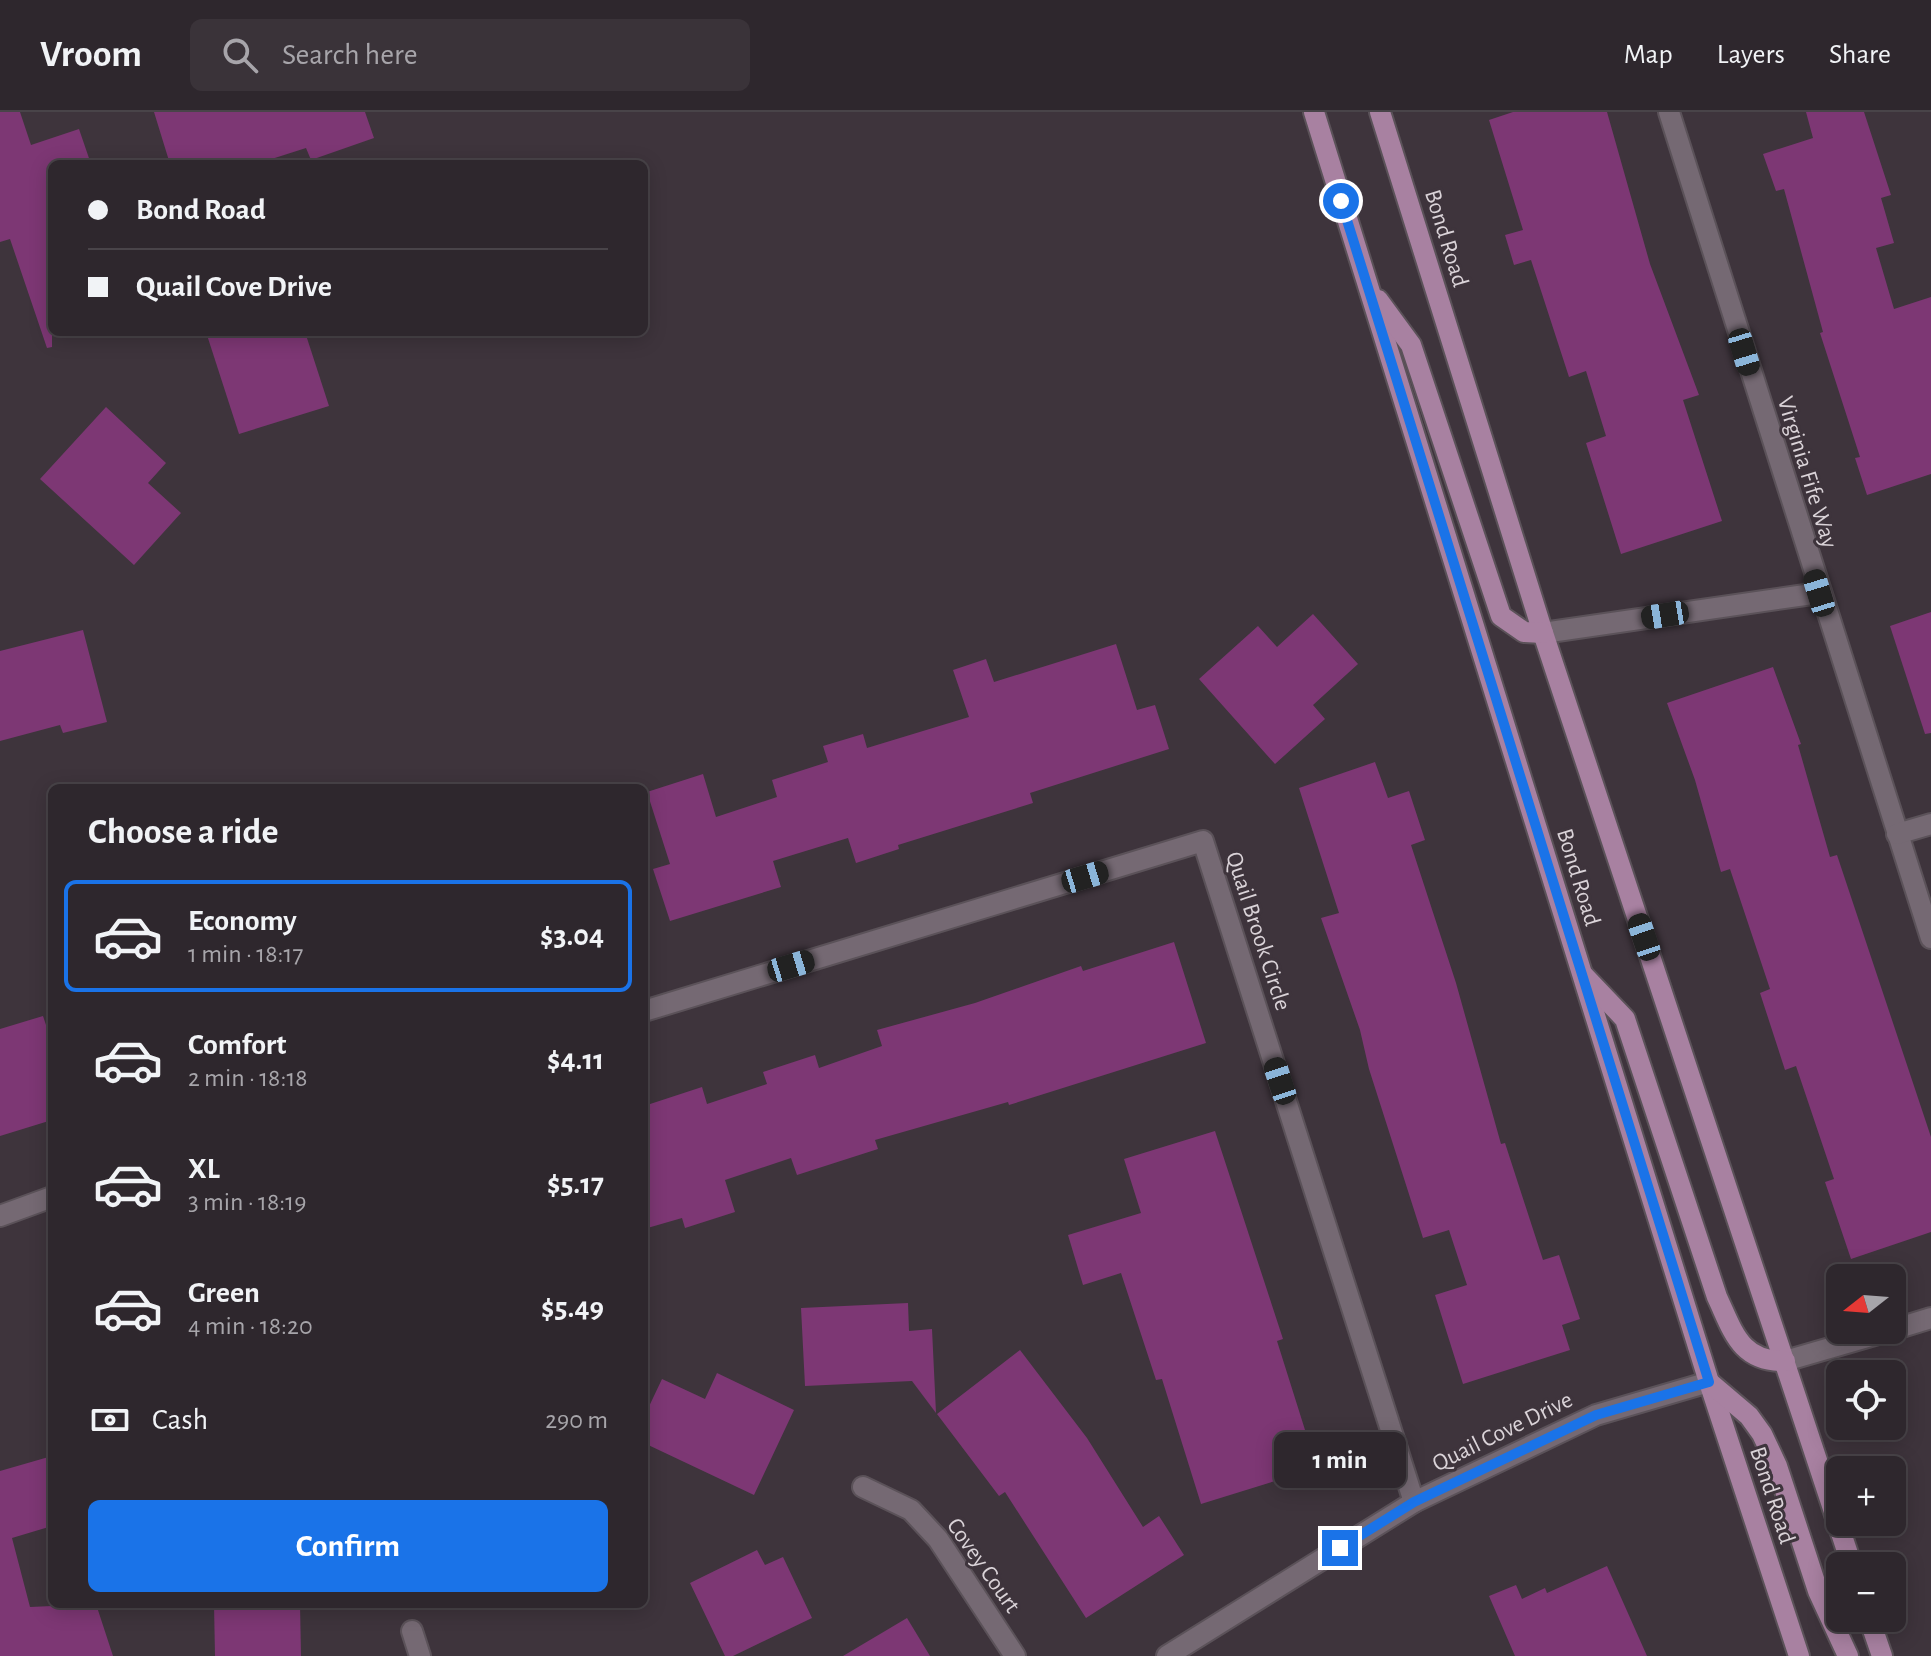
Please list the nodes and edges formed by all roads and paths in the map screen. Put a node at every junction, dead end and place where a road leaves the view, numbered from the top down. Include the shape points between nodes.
1 (1314, 112) edge
2 (1380, 112) edge
3 (1669, 112) edge
4 (1368, 288) junction
5 (1819, 593) junction
6 (1543, 633) junction
7 (1931, 824) edge
8 (1897, 834) junction
9 (1931, 938) edge
10 (1582, 973) junction
11 (648, 1010) edge
12 (48, 1198) edge
13 (0, 1216) edge
14 (1931, 1318) edge
15 (1906, 1326) edge
16 (1844, 1344) edge
17 (1785, 1361) junction
18 (1709, 1382) junction
19 (863, 1487) dead end
20 (1414, 1502) junction
21 (1847, 1552) edge
22 (412, 1631) dead end
23 (1874, 1632) edge
24 (420, 1656) edge
25 (1015, 1656) edge
26 (1167, 1656) edge
27 (1799, 1656) edge
28 (1848, 1656) edge
29 (1882, 1656) edge

1 - 4 main road, Bond Road
2 - 6 main road, Bond Road
3 - 5 street, Virginia Fife Way
4 - 6 main road via 1411,345 1501,616 1524,632
4 - 10 main road, Bond Road
5 - 6 street
5 - 8 street, Virginia Fife Way
6 - 17 main road, Bond Road
7 - 8 street
8 - 9 street, Virginia Fife Way
10 - 17 main road via 1625,1019 1717,1297 1737,1339 1766,1362
10 - 18 main road, Bond Road
11 - 20 street, Quail Brook Circle via 1203,841
12 - 13 street
14 - 15 street
16 - 17 street
17 - 21 main road, Bond Road
18 - 20 street, Quail Cove Drive via 1596,1415
18 - 27 main road, Bond Road
18 - 28 main road via 1762,1434 1818,1591
19 - 25 street, Covey Court via 911,1510 938,1539
20 - 26 street, Quail Cove Drive
22 - 24 street
23 - 29 main road

